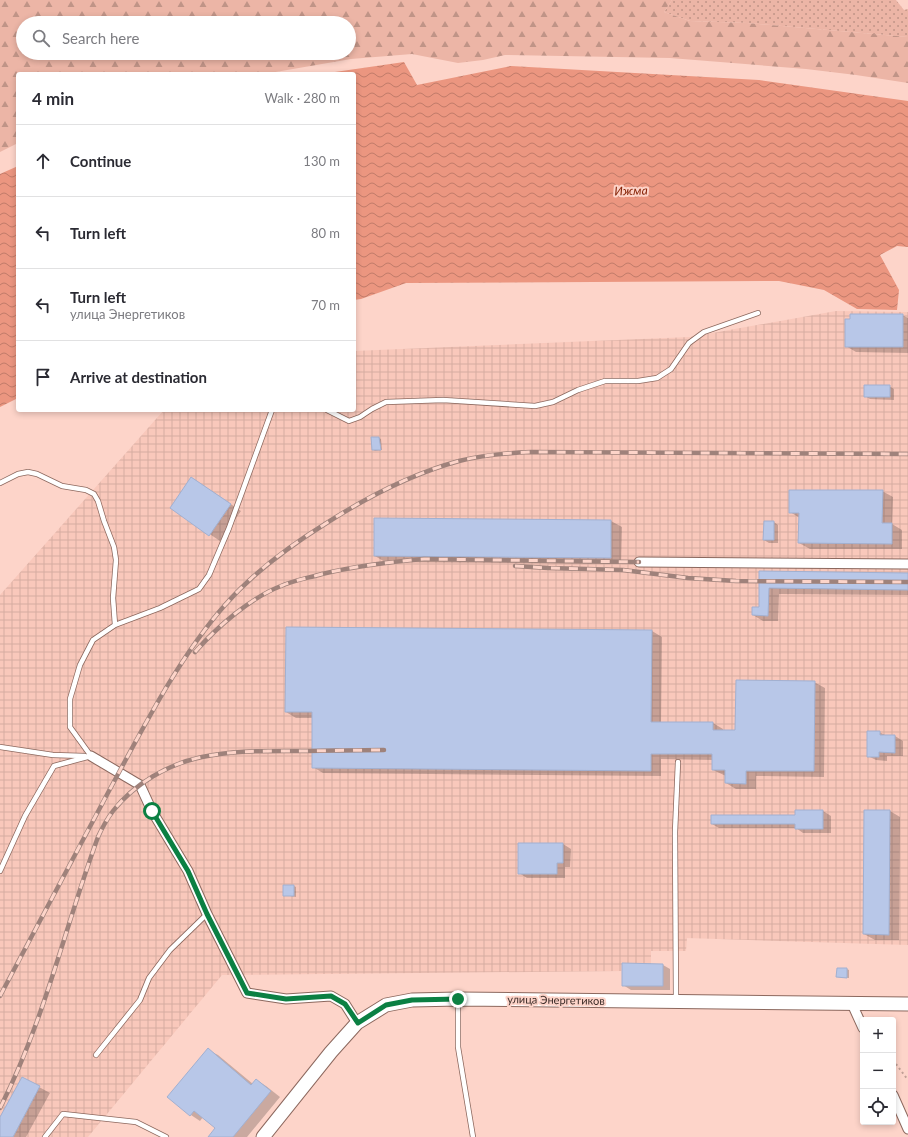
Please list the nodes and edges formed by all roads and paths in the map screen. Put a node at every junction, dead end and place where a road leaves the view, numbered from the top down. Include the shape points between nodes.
1 (758, 313) dead end
2 (271, 412) edge
3 (331, 412) edge
4 (0, 482) edge
5 (639, 562) dead end
6 (908, 564) edge
7 (114, 625) junction
8 (0, 747) edge
9 (91, 756) junction
10 (678, 762) dead end
11 (0, 872) edge
12 (207, 914) junction
13 (458, 999) junction
14 (676, 1002) junction
15 (852, 1004) junction
16 (908, 1004) edge
17 (860, 1021) edge
18 (358, 1023) junction
19 (96, 1055) dead end
20 (896, 1064) edge
21 (908, 1080) edge
22 (896, 1102) edge
23 (908, 1129) edge
24 (45, 1137) edge
25 (166, 1137) edge
26 (262, 1137) edge
27 (473, 1137) edge

1 - 3 lane via 704,332 689,343 671,369 657,378 605,381 553,402 535,406 443,400 386,402 349,421
2 - 7 lane via 209,575 198,589 160,608
4 - 7 lane via 28,472 62,486 94,494 114,547 116,560
5 - 6 street
7 - 9 lane via 93,640 80,665 70,699 70,727
8 - 9 lane via 53,755
9 - 11 lane via 54,766 25,816
9 - 12 street via 140,785 152,811 188,871
10 - 14 lane via 675,832
12 - 18 street via 247,993 286,999 331,996 345,1004
12 - 19 lane via 170,950 149,978 140,1000
13 - 14 main road, улица Энергетиков
13 - 18 main road, улица Энергетиков via 412,1000 386,1005
13 - 27 lane via 458,1047
14 - 15 main road, улица Энергетиков
15 - 16 main road, улица Энергетиков
15 - 17 street
18 - 26 main road, улица Энергетиков via 330,1052
20 - 21 path
22 - 23 street
24 - 25 lane via 63,1114 136,1122

